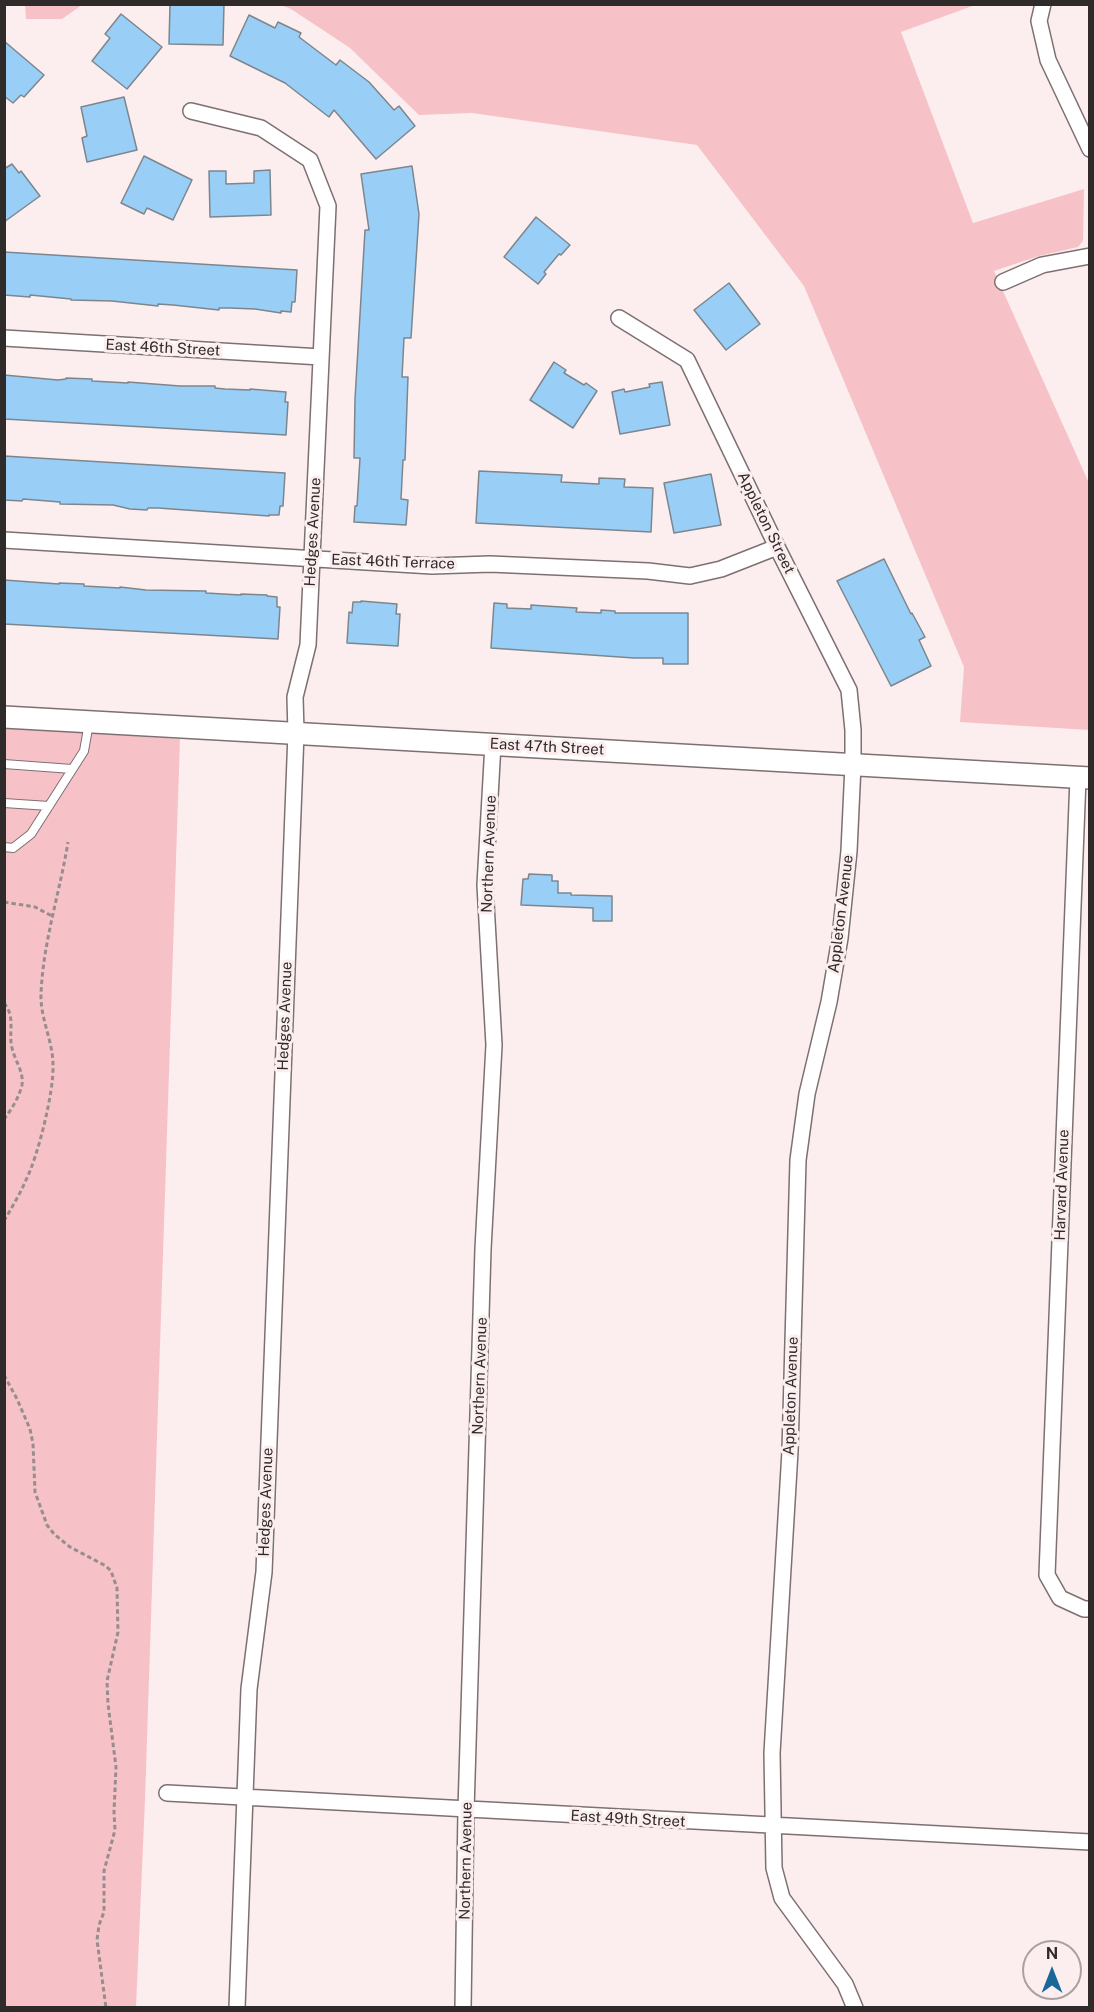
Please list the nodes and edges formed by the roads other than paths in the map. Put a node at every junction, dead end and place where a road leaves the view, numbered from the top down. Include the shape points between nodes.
1 (1043, 4) edge
2 (191, 111) dead end
3 (1089, 149) edge
4 (1089, 256) edge
5 (1003, 282) dead end
6 (619, 318) dead end
7 (4, 338) edge
8 (321, 357) junction
9 (4, 540) edge
10 (777, 547) junction
11 (312, 558) junction
12 (4, 717) edge
13 (89, 722) junction
14 (296, 733) junction
15 (493, 744) junction
16 (4, 764) edge
17 (853, 765) junction
18 (72, 769) junction
19 (1084, 778) edge
20 (4, 803) edge
21 (49, 806) junction
22 (4, 847) edge
23 (1089, 1609) edge
24 (167, 1793) dead end
25 (246, 1797) junction
26 (466, 1810) junction
27 (774, 1827) junction
28 (1089, 1842) edge
29 (237, 2007) edge
30 (463, 2007) edge
31 (855, 2007) edge

1 - 3 street via 1039,21 1048,60
2 - 8 street, Hedges Avenue via 261,128 310,160 328,206
4 - 5 street via 1042,265
6 - 10 street, Appleton Street via 687,360
7 - 8 street, East 46th Street
8 - 11 street, Hedges Avenue
9 - 11 street, East 46th Terrace
10 - 11 street, East 46th Terrace via 721,569 690,576
10 - 17 street, Appleton Street via 849,690
11 - 14 street, Hedges Avenue via 308,645 295,696
12 - 13 main road, East 47th Street
13 - 14 main road, East 47th Street
13 - 18 lane via 84,751
14 - 15 main road, East 47th Street
14 - 25 street, Hedges Avenue via 264,1572 249,1689
15 - 17 main road, East 47th Street
15 - 26 street, Northern Avenue via 485,885 494,1045 483,1249
16 - 18 lane
17 - 19 main road, East 47th Street
17 - 27 street, Appleton Avenue via 840,938 807,1094 798,1160 790,1452 772,1754
18 - 21 lane
19 - 23 street, Harvard Avenue via 1047,1575 1060,1598
20 - 21 lane
21 - 22 lane via 31,834 13,848
24 - 25 street, East 49th Street
25 - 26 street, East 49th Street
25 - 29 street, Hedges Avenue
26 - 27 street, East 49th Street
26 - 30 street, Northern Avenue
27 - 28 street, East 49th Street
27 - 31 street, Appleton Avenue via 774,1868 782,1899 845,1984

